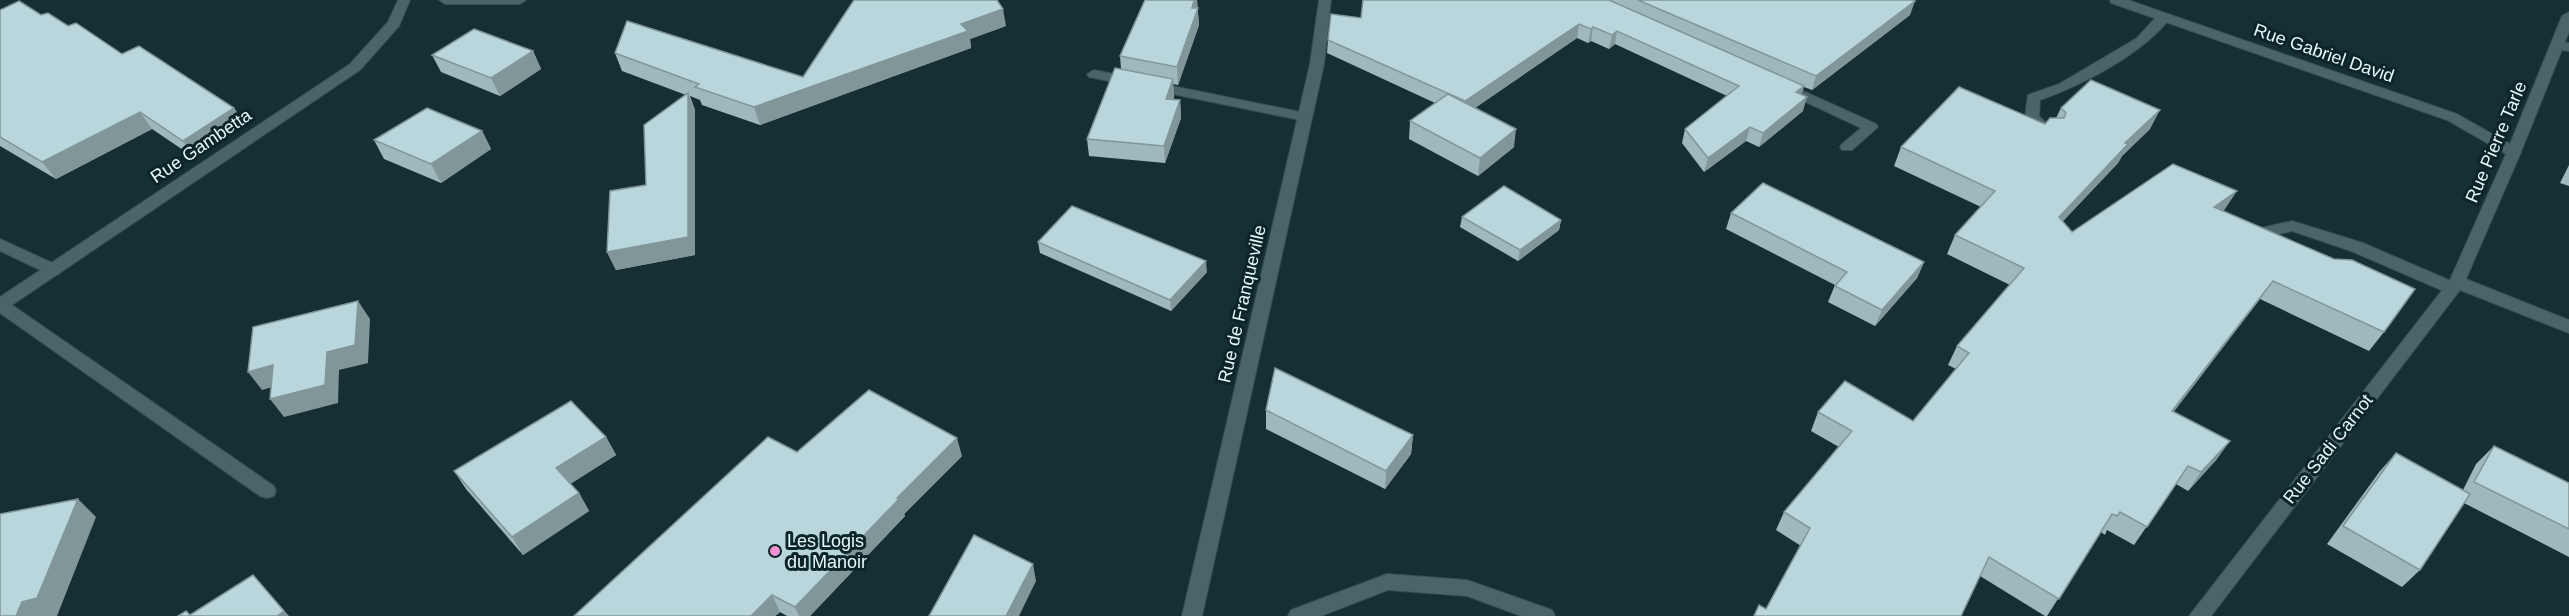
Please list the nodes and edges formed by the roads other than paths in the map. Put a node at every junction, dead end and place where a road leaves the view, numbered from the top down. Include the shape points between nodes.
1 (404, 0) edge
2 (445, 0) edge
3 (520, 0) edge
4 (1325, 0) edge
5 (2116, 0) edge
6 (2569, 16) edge
7 (2164, 17) junction
8 (2563, 47) edge
9 (1094, 74) dead end
10 (1773, 81) edge
11 (1305, 117) junction
12 (2048, 132) edge
13 (1847, 147) dead end
14 (2514, 152) junction
15 (2248, 237) edge
16 (0, 244) edge
17 (53, 270) junction
18 (2454, 285) junction
19 (0, 305) edge
20 (2569, 327) edge
21 (267, 491) dead end
22 (1192, 616) edge
23 (1298, 616) edge
24 (1545, 616) edge
25 (2199, 616) edge

1 - 17 street, Rue Gambetta via 394,23 355,67
2 - 3 street
4 - 11 street, Rue de Franqueville
5 - 7 street, Rue Gabriel David
6 - 8 street, Rue Pierre Tarle
7 - 12 street via 2142,41 2064,87 2033,98 2032,117
7 - 14 street, Rue Gabriel David via 2452,117
8 - 14 street, Rue Pierre Tarle
9 - 11 street
10 - 13 street via 1871,127
11 - 22 street, Rue de Franqueville
14 - 18 street, Rue Pierre Tarle
15 - 18 street via 2292,226
16 - 17 street
17 - 19 street, Rue Gambetta
18 - 20 street
18 - 25 street, Rue Sadi Carnot
19 - 21 street
23 - 24 street via 1387,582 1467,588

